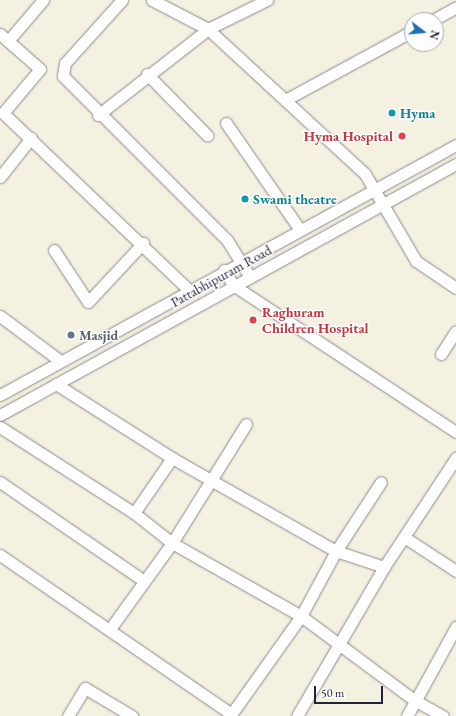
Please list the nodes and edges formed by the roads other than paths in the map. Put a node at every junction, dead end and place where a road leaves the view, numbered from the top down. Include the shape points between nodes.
1 (43, 0) edge
2 (122, 0) edge
3 (152, 0) edge
4 (267, 0) edge
5 (456, 7) edge
6 (444, 14) edge
7 (208, 29) junction
8 (404, 35) edge
9 (4, 38) edge
10 (147, 74) junction
11 (285, 100) junction
12 (1, 114) edge
13 (98, 115) junction
14 (226, 123) dead end
15 (207, 135) dead end
16 (31, 138) junction
17 (456, 145) edge
18 (456, 164) edge
19 (0, 177) edge
20 (374, 191) junction
21 (381, 205) junction
22 (300, 230) junction
23 (143, 243) junction
24 (54, 250) dead end
25 (242, 261) junction
26 (224, 270) junction
27 (250, 277) junction
28 (232, 285) junction
29 (456, 288) edge
30 (189, 290) junction
31 (0, 316) edge
32 (456, 331) edge
33 (441, 354) dead end
34 (59, 360) junction
35 (56, 384) junction
36 (0, 395) edge
37 (0, 415) edge
38 (246, 424) dead end
39 (0, 427) edge
40 (456, 432) edge
41 (172, 458) junction
42 (456, 458) edge
43 (211, 480) junction
44 (0, 482) edge
45 (381, 482) dead end
46 (134, 513) junction
47 (404, 536) junction
48 (172, 543) junction
49 (336, 551) junction
50 (0, 555) edge
51 (384, 567) junction
52 (456, 571) edge
53 (144, 581) junction
54 (302, 616) junction
55 (456, 627) edge
56 (110, 629) junction
57 (341, 645) junction
58 (414, 700) junction
59 (231, 715) edge
60 (68, 716) edge
61 (132, 716) edge
62 (297, 716) edge
63 (407, 716) edge
64 (443, 716) edge

1 - 9 street
2 - 13 street via 61,70
3 - 7 street
4 - 7 street
5 - 6 street
7 - 10 street
7 - 11 street
8 - 11 street
9 - 12 street via 40,69
10 - 13 street
10 - 15 street
11 - 20 street via 364,174
12 - 16 street
13 - 25 street via 227,240
14 - 22 street
16 - 19 street
16 - 23 street
17 - 20 street, Pattabhipuram Road
18 - 21 street, Pattabhipuram Road
20 - 21 street
20 - 22 street, Pattabhipuram Road
21 - 27 street, Pattabhipuram Road
21 - 29 street via 416,261
22 - 25 street, Pattabhipuram Road
23 - 24 street via 88,302
23 - 30 street
25 - 26 street, Pattabhipuram Road
25 - 27 street
26 - 28 street
26 - 30 street, Pattabhipuram Road
27 - 28 street, Pattabhipuram Road
28 - 35 street, Pattabhipuram Road
28 - 40 street
30 - 34 street, Pattabhipuram Road
31 - 34 street
32 - 33 street
34 - 36 street, Pattabhipuram Road
35 - 37 street, Pattabhipuram Road
35 - 41 street
38 - 43 street
39 - 46 street
41 - 43 street
41 - 46 street
42 - 47 street
43 - 48 street
43 - 49 street
44 - 53 street
45 - 49 street
46 - 48 street
47 - 51 street
47 - 52 street
48 - 53 street
48 - 54 street
49 - 51 street
49 - 54 street
50 - 56 street
51 - 57 street
53 - 56 street
54 - 57 street
54 - 59 street
55 - 58 street
56 - 59 street
57 - 58 street
57 - 62 street
58 - 63 street
58 - 64 street
60 - 61 street via 86,688

